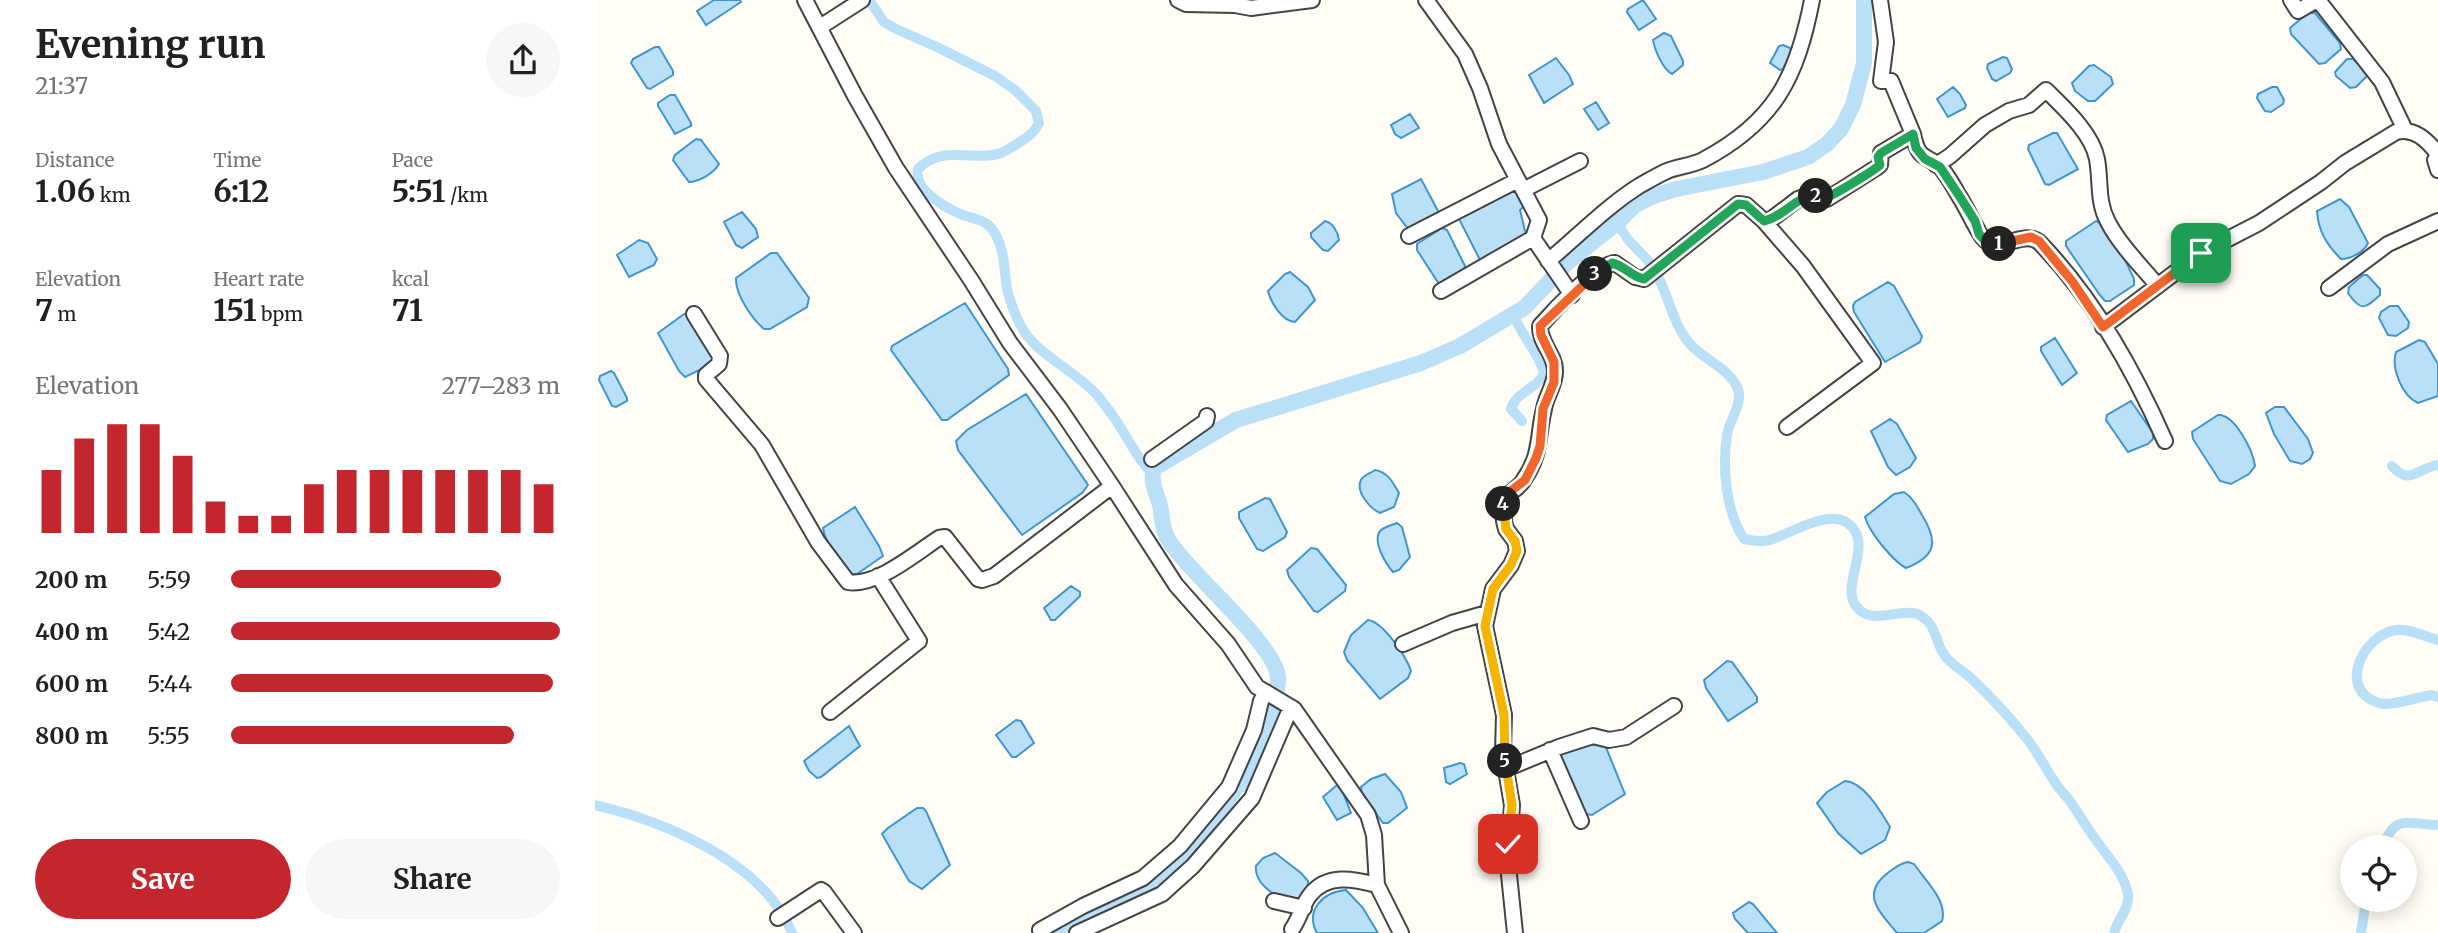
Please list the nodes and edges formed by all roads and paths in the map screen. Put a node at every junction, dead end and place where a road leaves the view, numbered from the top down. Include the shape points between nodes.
1 (805, 0) edge
2 (1178, 0) edge
3 (1312, 0) edge
4 (1426, 0) edge
5 (1812, 0) edge
6 (1880, 0) edge
7 (2291, 0) edge
8 (2317, 0) edge
9 (860, 1) edge
10 (820, 27) junction
11 (2405, 130) junction
12 (1913, 134) junction
13 (2438, 155) edge
14 (1580, 161) dead end
15 (1936, 165) junction
16 (2438, 170) edge
17 (1520, 185) junction
18 (1764, 221) junction
19 (2438, 221) edge
20 (1409, 236) dead end
21 (1533, 238) junction
22 (1554, 269) junction
23 (2158, 286) junction
24 (2329, 288) dead end
25 (1441, 291) dead end
26 (1572, 295) junction
27 (694, 314) dead end
28 (2103, 327) junction
29 (1207, 416) dead end
30 (1787, 427) dead end
31 (2165, 441) dead end
32 (1152, 459) dead end
33 (1112, 486) junction
34 (878, 576) junction
35 (1487, 613) junction
36 (1403, 644) dead end
37 (1267, 692) junction
38 (1289, 706) junction
39 (1674, 706) dead end
40 (830, 712) dead end
41 (1550, 750) junction
42 (1506, 769) junction
43 (1581, 821) dead end
44 (1377, 886) junction
45 (1274, 901) dead end
46 (1304, 908) junction
47 (784, 914) dead end
48 (1292, 929) dead end
49 (1040, 930) dead end
50 (854, 933) edge
51 (1077, 933) edge
52 (1401, 933) edge
53 (1515, 933) edge

1 - 10 street
2 - 3 street via 1251,8
4 - 17 street via 1465,54
5 - 22 street via 1803,43 1785,87 1766,113 1745,134 1700,161 1669,170 1614,205
6 - 12 street via 1886,42 1881,81 1891,81
7 - 8 street via 2298,11
8 - 11 street via 2382,82
9 - 10 street
10 - 33 street via 903,178 1010,344
11 - 13 street via 2423,138
11 - 23 street via 2345,163 2259,223 2201,253
12 - 15 street via 1916,148
12 - 18 street via 1881,153 1880,165 1832,197 1822,199 1813,194 1798,198
13 - 16 street
14 - 17 street
15 - 23 street via 1986,125 2029,105 2046,90 2075,118 2093,149 2099,201 2108,223
15 - 28 street via 1986,242 2031,237 2039,241
17 - 20 street
17 - 21 street via 1539,220
18 - 26 street via 1746,205 1738,204 1647,278 1635,277 1612,263
18 - 30 street via 1803,265 1873,363
19 - 24 street via 2388,244
21 - 22 street
21 - 25 street
22 - 26 street
23 - 28 street
26 - 35 street via 1540,326 1554,362 1554,382 1543,409 1536,458 1525,480 1503,500 1506,529 1517,551 1493,589
27 - 34 street via 720,356 706,379 762,445 818,542 848,582
28 - 31 street
29 - 32 street
33 - 34 street via 988,579 978,579 945,537
33 - 37 street via 1176,585 1228,644 1257,687
34 - 40 street via 919,641
35 - 36 street
35 - 42 street via 1485,626 1504,715
37 - 38 street
37 - 49 street via 1229,787 1180,846 1143,878
38 - 44 street via 1371,821
38 - 51 street via 1252,798 1193,866 1162,894
39 - 41 street via 1626,737 1609,740 1593,736
41 - 42 street
41 - 43 street
42 - 53 street via 1512,805 1508,865
44 - 46 street via 1356,880 1331,881 1318,887
44 - 52 street
45 - 46 street
46 - 48 street
47 - 50 street via 821,890

